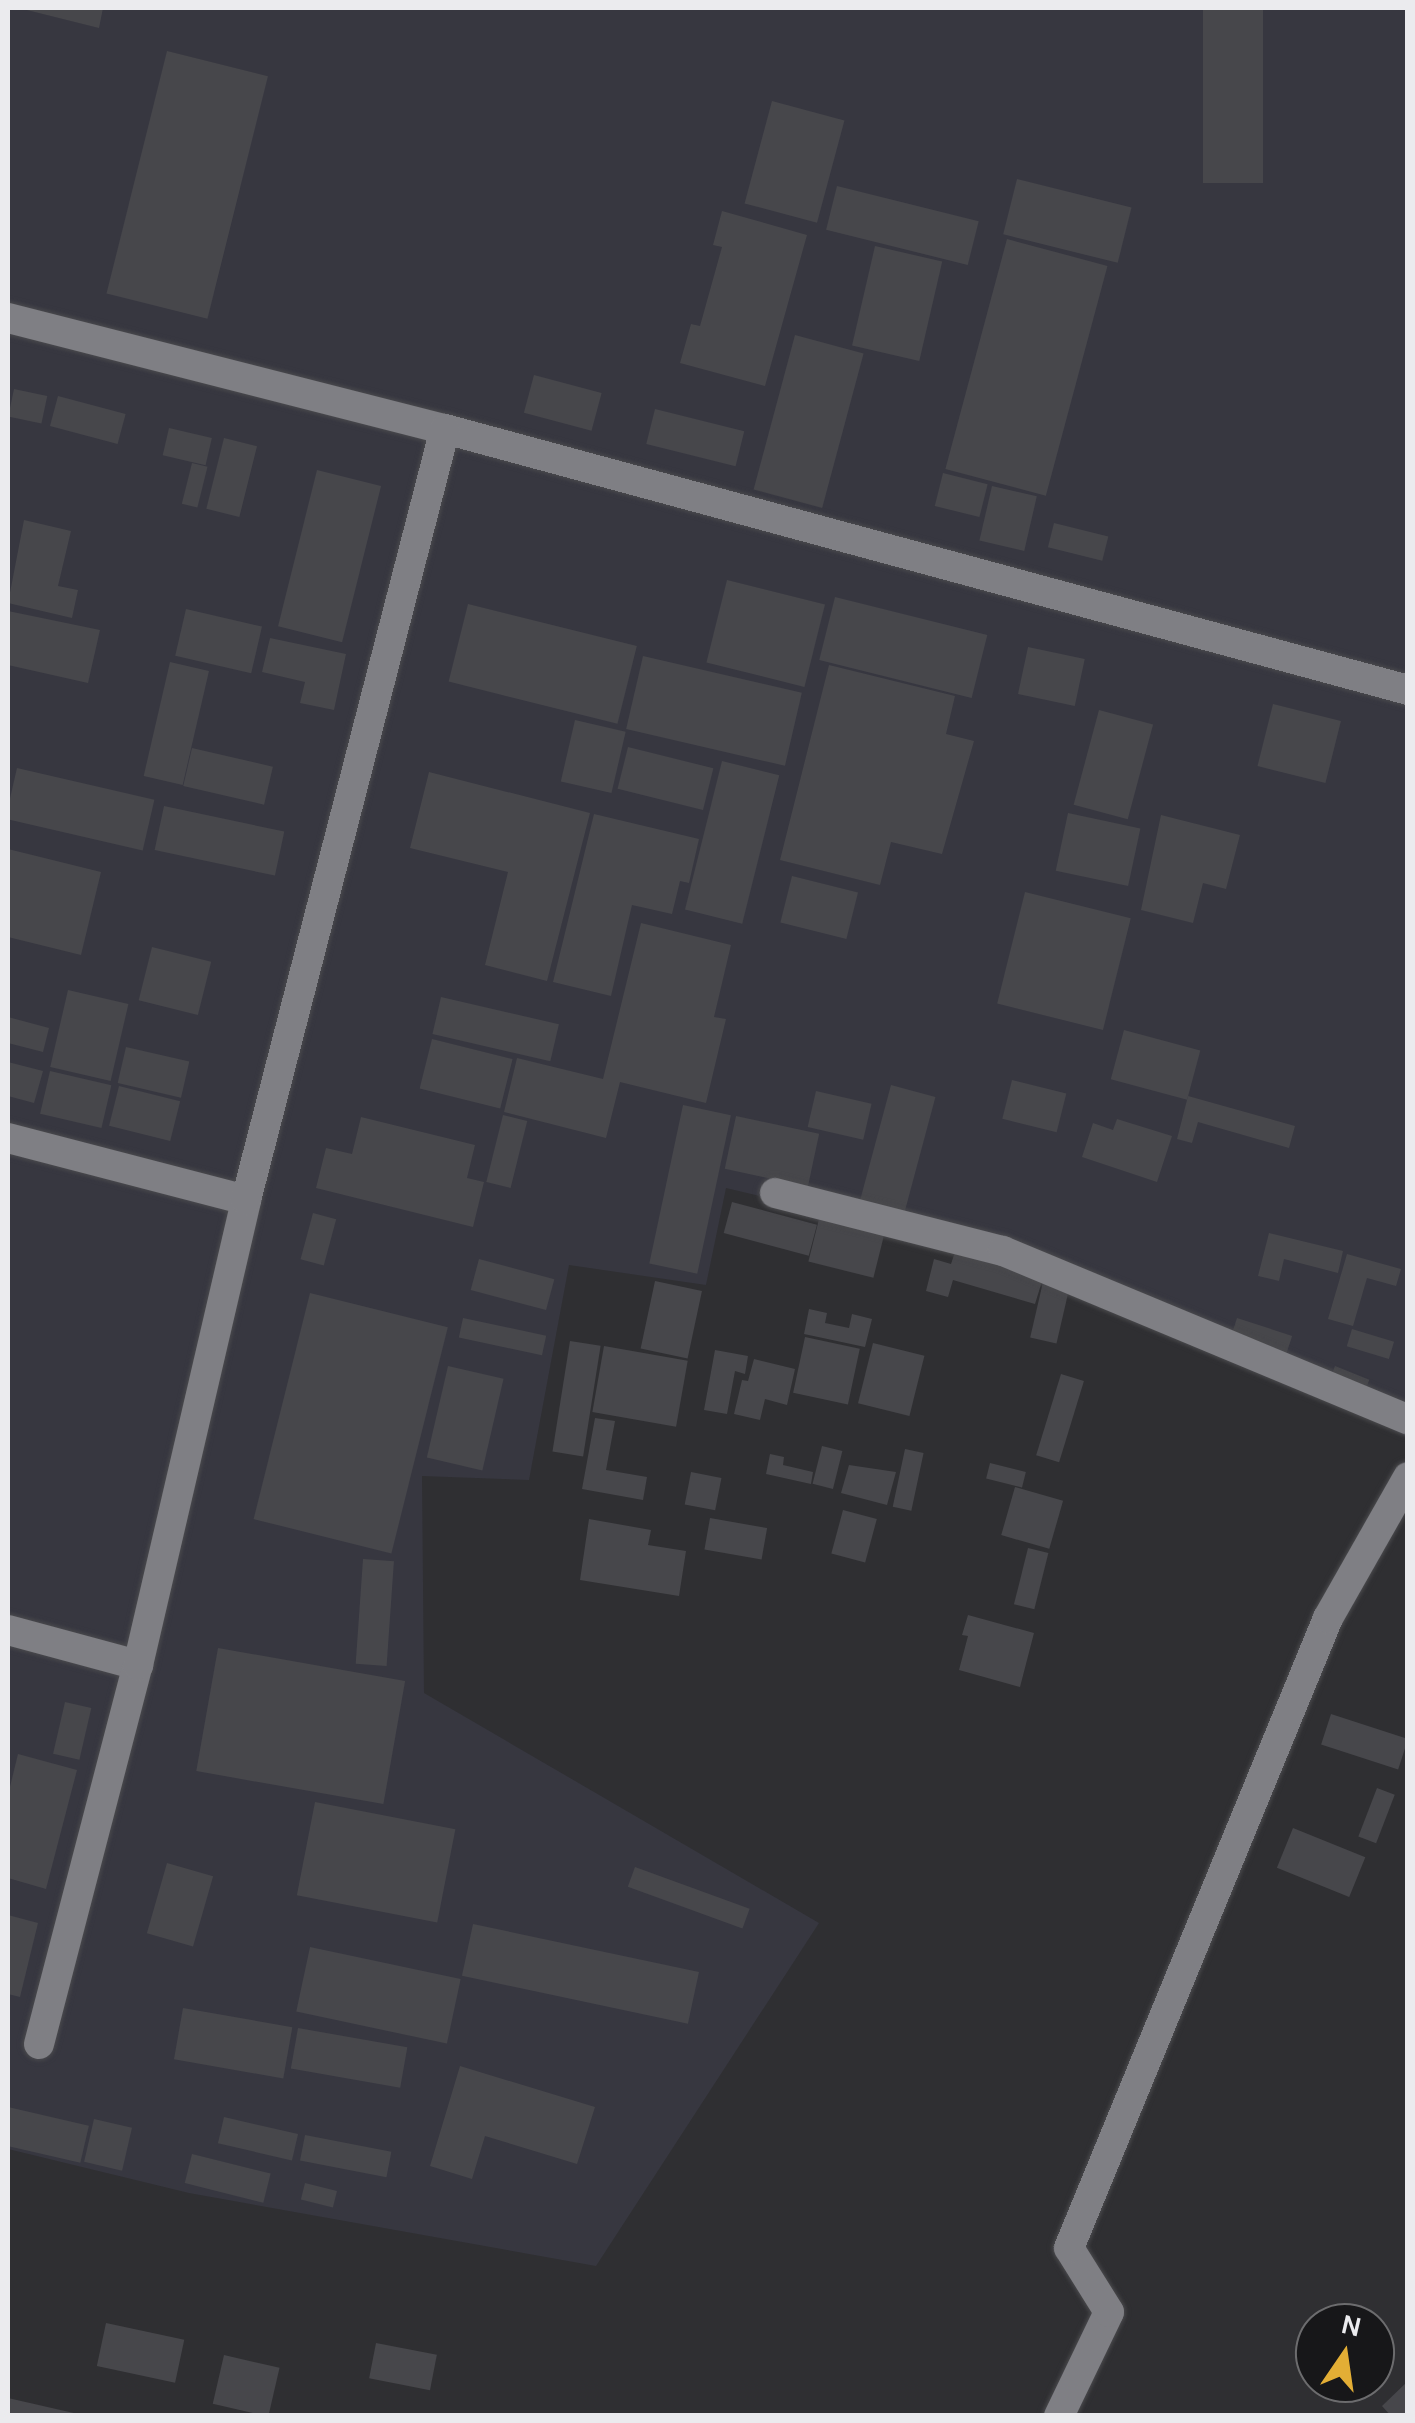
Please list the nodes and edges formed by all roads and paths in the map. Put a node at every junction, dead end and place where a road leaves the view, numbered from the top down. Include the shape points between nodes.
1 (8, 318) edge
2 (444, 430) junction
3 (1408, 690) edge
4 (8, 1138) edge
5 (775, 1193) dead end
6 (246, 1200) junction
7 (1408, 1420) edge
8 (1408, 1477) edge
9 (8, 1630) edge
10 (138, 1666) junction
11 (39, 2044) dead end
12 (1059, 2416) edge

1 - 2 street
2 - 3 street
2 - 6 street
4 - 6 street
5 - 7 street via 1003,1250
6 - 10 street
8 - 12 street via 1328,1618 1069,2248 1110,2312
9 - 10 street
10 - 11 street

